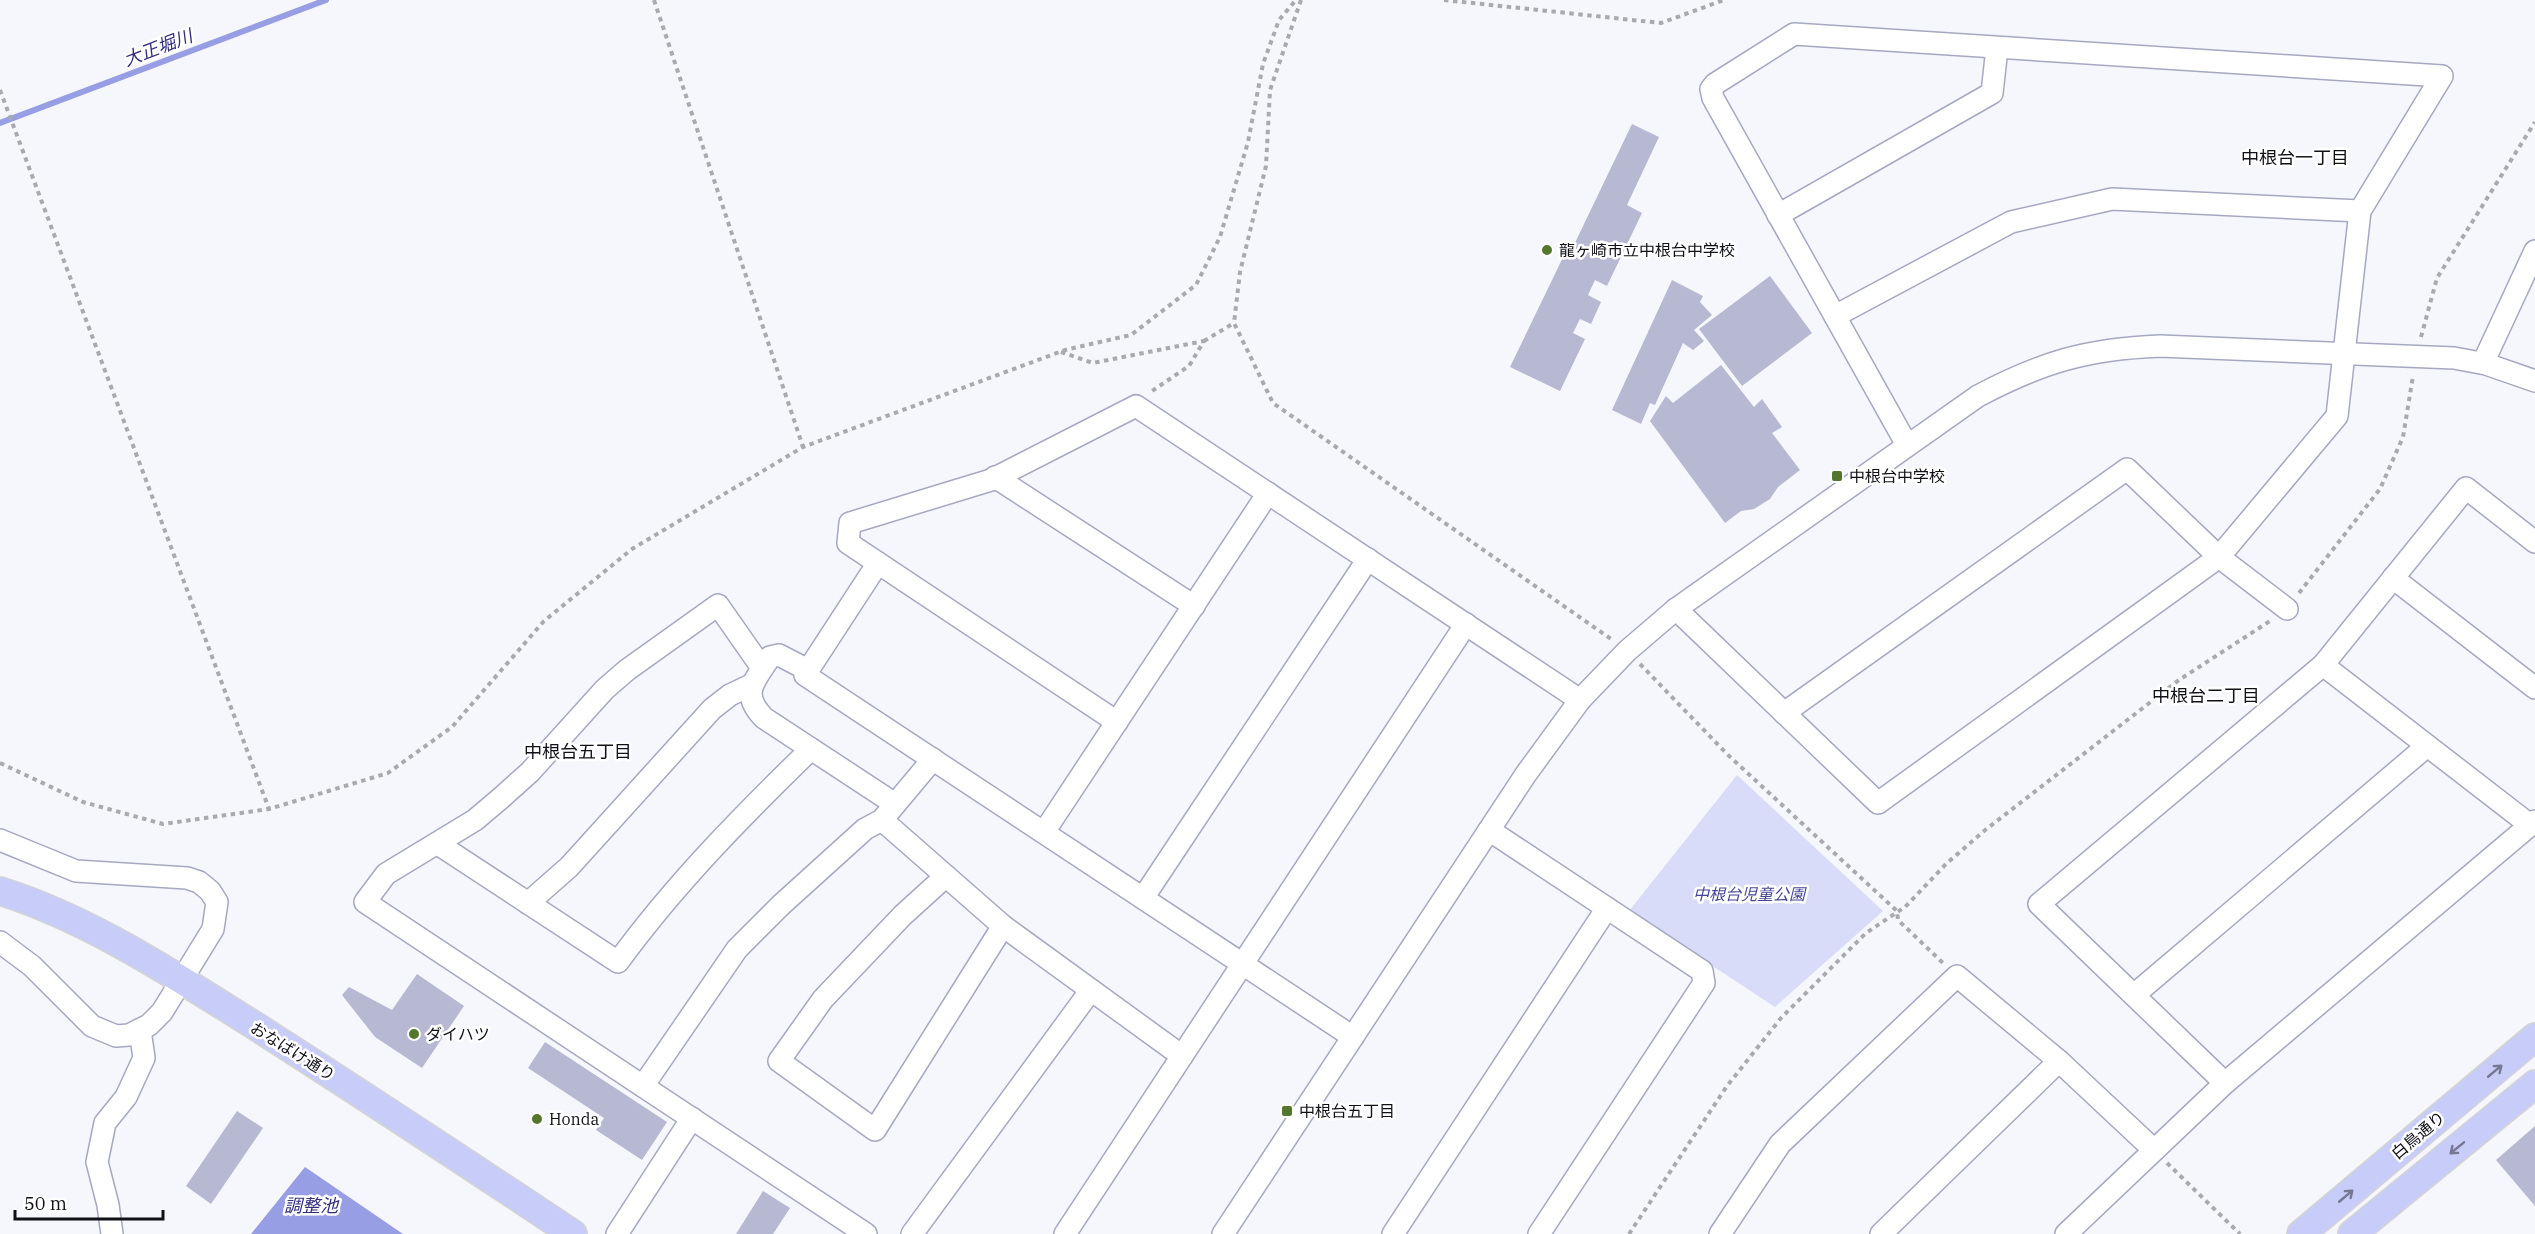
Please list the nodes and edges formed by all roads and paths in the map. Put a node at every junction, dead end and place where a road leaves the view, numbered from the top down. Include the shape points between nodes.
1 (654, 0) edge
2 (1296, 0) edge
3 (1301, 0) edge
4 (1444, 0) edge
5 (1724, 0) edge
6 (1997, 48) junction
7 (0, 90) edge
8 (2535, 122) edge
9 (2360, 211) junction
10 (1778, 214) junction
11 (2535, 250) edge
12 (1835, 316) junction
13 (1234, 323) junction
14 (1204, 341) junction
15 (1060, 352) junction
16 (2344, 353) junction
17 (2416, 356) junction
18 (2482, 363) junction
19 (2535, 381) edge
20 (1136, 406) junction
21 (1907, 445) junction
22 (803, 447) junction
23 (995, 477) junction
24 (1268, 493) junction
25 (2535, 542) edge
26 (2219, 557) junction
27 (1368, 559) junction
28 (878, 563) junction
29 (2393, 578) junction
30 (1194, 606) junction
31 (1676, 609) junction
32 (2287, 609) junction
33 (1466, 624) junction
34 (1627, 651) junction
35 (2322, 665) junction
36 (808, 670) junction
37 (756, 677) junction
38 (2535, 688) edge
39 (1580, 700) junction
40 (1784, 713) junction
41 (1117, 722) junction
42 (2427, 746) junction
43 (811, 749) junction
44 (933, 759) junction
45 (0, 763) edge
46 (269, 809) junction
47 (888, 812) junction
48 (2532, 823) edge
49 (1489, 830) junction
50 (1044, 832) junction
51 (0, 840) edge
52 (438, 844) junction
53 (946, 876) junction
54 (0, 891) edge
55 (1143, 897) junction
56 (528, 903) junction
57 (1607, 908) junction
58 (1897, 911) junction
59 (1003, 926) junction
60 (0, 942) edge
61 (1243, 963) junction
62 (1957, 976) junction
63 (183, 981) junction
64 (1091, 990) junction
65 (2134, 995) junction
66 (140, 1029) junction
67 (1353, 1036) junction
68 (2535, 1037) edge
69 (1182, 1056) junction
70 (2059, 1061) junction
71 (2225, 1083) junction
72 (2535, 1084) edge
73 (643, 1086) junction
74 (692, 1118) junction
75 (2154, 1150) junction
76 (112, 1234) edge
77 (573, 1234) edge
78 (617, 1234) edge
79 (866, 1234) edge
80 (912, 1234) edge
81 (1065, 1234) edge
82 (1223, 1234) edge
83 (1393, 1234) edge
84 (1539, 1234) edge
85 (1629, 1234) edge
86 (1720, 1234) edge
87 (1881, 1234) edge
88 (2066, 1234) edge
89 (2240, 1234) edge
90 (2301, 1234) edge
91 (2352, 1234) edge

1 - 22 path
2 - 15 path via 1279,20 1263,64 1248,142 1220,237 1196,285 1131,335
3 - 13 path via 1270,90 1266,166 1240,272
4 - 5 path via 1661,23
6 - 9 street via 2442,76
6 - 10 street via 1992,93
6 - 10 street via 1794,34 1715,84 1713,98
7 - 46 path
8 - 17 path via 2437,278
9 - 12 street via 2112,199 2010,222
9 - 16 street
10 - 12 street
11 - 18 street
12 - 21 street
13 - 14 path
13 - 34 path via 1273,404
14 - 15 path via 1093,363
14 - 20 path via 1189,366
15 - 22 path
16 - 17 street
16 - 21 street via 2160,346 2086,353 2009,380 1978,396
16 - 26 street via 2337,416
17 - 18 street
17 - 32 path via 2403,437 2380,489
18 - 19 street
20 - 23 street
20 - 24 street
21 - 31 street
22 - 46 path via 632,549 544,621 452,727 388,773
23 - 28 street via 850,523 849,543
23 - 30 street
24 - 27 street
24 - 30 street
25 - 29 street via 2466,488
26 - 32 street
26 - 40 street via 2127,469
26 - 40 street via 1878,803
27 - 33 street
27 - 55 street
28 - 36 street
28 - 41 street
29 - 35 street
29 - 38 street
30 - 41 street
31 - 34 street
31 - 40 street
32 - 58 path via 2179,680 1983,831
33 - 39 street
33 - 61 street
34 - 39 street
34 - 58 path via 1728,755
35 - 42 street
35 - 65 street via 2039,904
36 - 37 street via 779,655 770,657
36 - 44 street via 805,675
37 - 43 street via 753,706 764,718
37 - 52 street via 718,604 627,670 530,772 475,820
37 - 56 street via 712,709 569,867
39 - 49 street
41 - 50 street
42 - 48 street
42 - 65 street
43 - 47 street
43 - 56 street via 730,828 652,916 618,962
44 - 47 street
44 - 50 street
45 - 46 path via 83,802 163,824
47 - 53 street
47 - 73 street via 781,905 737,950
48 - 71 street
49 - 57 street
49 - 67 street
50 - 55 street
51 - 63 street via 76,871 187,878 210,891 217,902 213,929
52 - 56 street
52 - 73 street via 386,874 365,902
53 - 59 street
53 - 59 street via 823,999 779,1061 875,1130
54 - 63 main road, おなばけ通り via 113,940
55 - 61 street
57 - 83 street
57 - 84 street via 1702,971 1704,983
58 - 62 path via 1898,920
58 - 85 path via 1866,933 1781,1018 1727,1086
59 - 64 street
60 - 66 street via 32,966 92,1026 116,1036
61 - 67 street
61 - 69 street
62 - 70 street
62 - 86 street via 1780,1144
63 - 66 street via 162,1012
63 - 77 main road, おなばけ通り
64 - 69 street
64 - 80 street
65 - 71 street
66 - 76 street via 144,1058 126,1097 105,1123 97,1162
67 - 82 street
90 -> 68 main road, 白鳥通り
69 - 81 street
70 - 75 street
70 - 87 street
71 - 75 street
72 -> 91 main road, 白鳥通り
73 - 74 street
74 - 78 street
74 - 79 street
75 - 88 street
75 - 89 path

